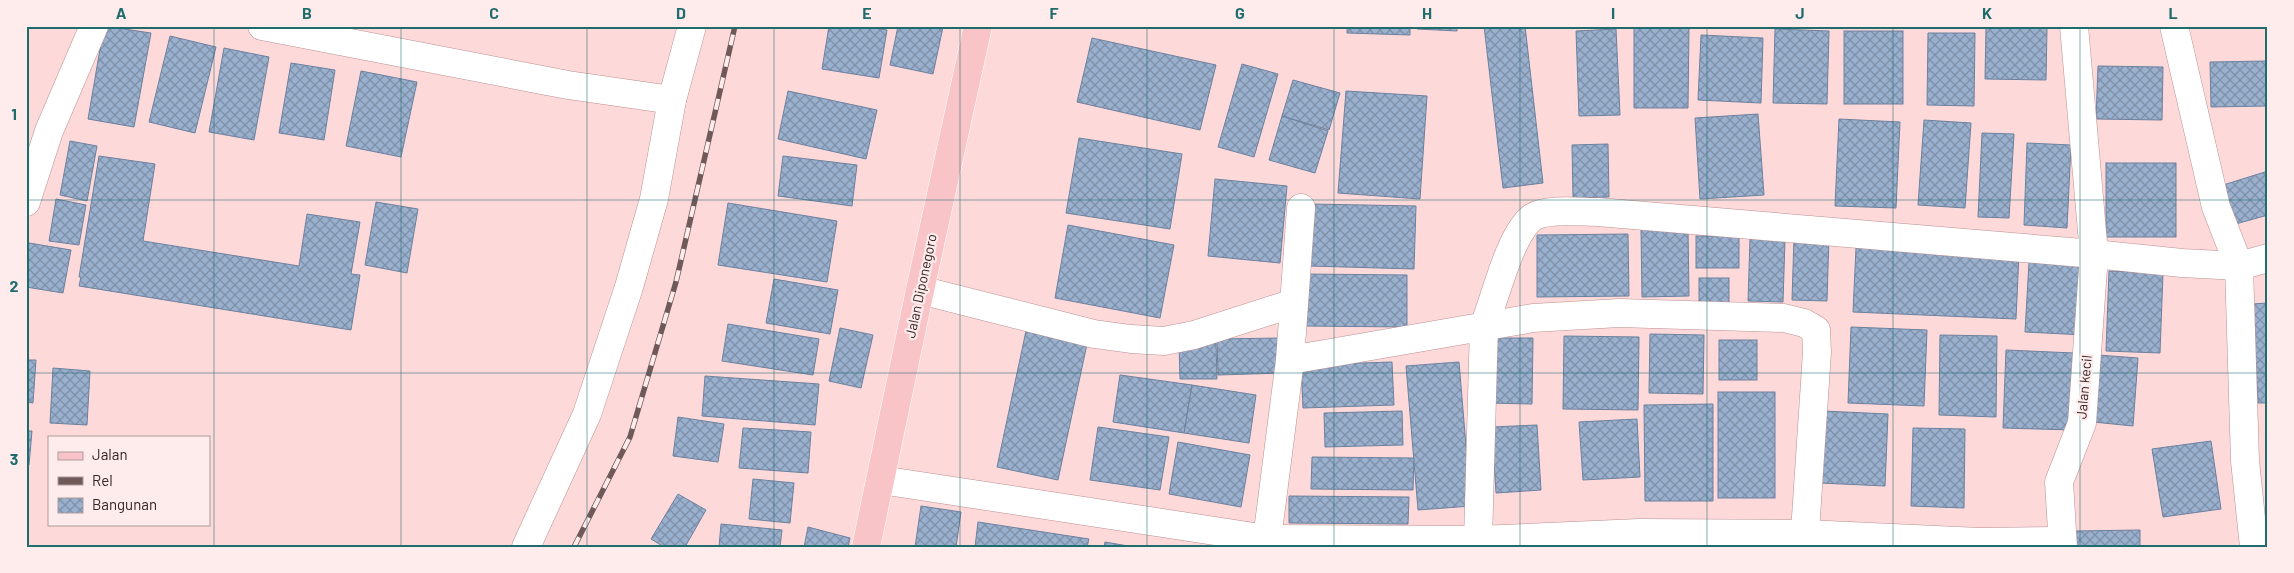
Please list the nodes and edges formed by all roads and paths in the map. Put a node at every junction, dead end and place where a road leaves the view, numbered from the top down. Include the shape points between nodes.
1 (94, 26) edge
2 (262, 26) edge
3 (692, 26) edge
4 (978, 26) edge
5 (2074, 26) edge
6 (2174, 26) edge
7 (672, 100) junction
8 (26, 202) edge
9 (1301, 208) dead end
10 (2094, 254) junction
11 (2268, 258) edge
12 (2238, 266) junction
13 (920, 290) junction
14 (1294, 303) junction
15 (1484, 326) junction
16 (1290, 360) junction
17 (881, 480) junction
18 (1478, 540) junction
19 (1804, 540) edge
20 (1266, 543) edge
21 (2062, 544) edge
22 (526, 547) edge
23 (866, 547) edge
24 (2254, 547) edge

1 - 8 street via 49,131
2 - 7 street via 568,85
3 - 7 street
4 - 13 main road, Jalan Diponegoro
5 - 10 street, Jalan kecil
6 - 12 street via 2216,207
7 - 22 street via 654,199 629,287 587,414
9 - 14 street
10 - 12 street
10 - 15 street via 1598,212 1548,212 1533,217 1522,228 1500,276
10 - 21 street, Jalan kecil via 2082,423 2059,482
11 - 12 street
12 - 24 street via 2245,461
13 - 14 street via 1094,334 1164,341 1194,335
13 - 17 main road, Jalan Diponegoro
14 - 16 street
15 - 16 street
15 - 18 street
15 - 19 street via 1533,318 1619,314 1784,318 1816,330 1816,374
16 - 20 street
17 - 20 street
17 - 23 main road, Jalan Diponegoro
18 - 19 street via 1639,533
18 - 20 street
19 - 21 street

